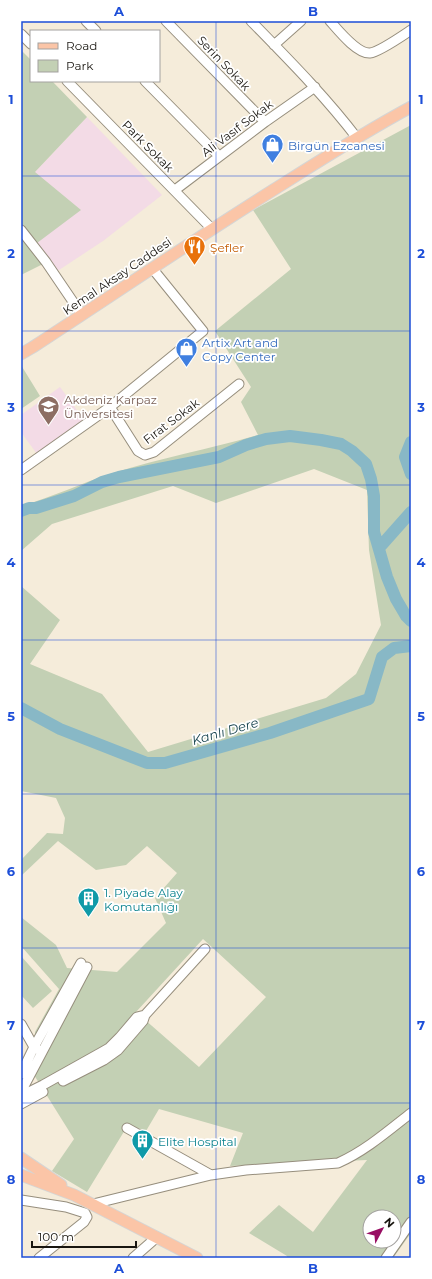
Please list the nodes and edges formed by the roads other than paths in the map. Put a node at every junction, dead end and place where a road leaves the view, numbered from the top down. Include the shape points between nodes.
1 (86, 21) edge
2 (166, 21) edge
3 (251, 21) edge
4 (301, 21) edge
5 (330, 21) edge
6 (95, 30) edge
7 (411, 30) edge
8 (21, 34) edge
9 (30, 43) edge
10 (274, 45) junction
11 (68, 82) edge
12 (146, 82) edge
13 (315, 87) junction
14 (411, 108) edge
15 (265, 122) junction
16 (357, 138) junction
17 (219, 156) junction
18 (174, 190) junction
19 (212, 229) junction
20 (21, 230) edge
21 (152, 268) junction
22 (82, 315) junction
23 (21, 354) edge
24 (239, 384) dead end
25 (110, 407) junction
26 (21, 470) edge
27 (205, 949) dead end
28 (84, 965) dead end
29 (145, 1015) junction
30 (21, 1024) edge
31 (38, 1049) junction
32 (21, 1074) edge
33 (21, 1092) edge
34 (21, 1096) edge
35 (21, 1104) edge
36 (411, 1113) edge
37 (127, 1128) dead end
38 (21, 1158) edge
39 (21, 1174) edge
40 (211, 1175) junction
41 (74, 1195) junction
42 (21, 1200) edge
43 (93, 1204) junction
44 (411, 1222) edge
45 (157, 1237) junction
46 (39, 1258) edge
47 (133, 1258) edge
48 (197, 1258) edge
49 (386, 1258) edge

1 - 6 street
2 - 15 street, Serin Sokak
3 - 10 street
4 - 10 street
5 - 7 street via 362,51 370,52
8 - 9 street
10 - 13 street
11 - 18 street, Park Sokak
12 - 17 street
13 - 15 street, Ali Vasıf Sokak
13 - 16 street
14 - 16 main road, Kemal Aksay Caddesi
15 - 17 street, Ali Vasıf Sokak
16 - 19 main road, Kemal Aksay Caddesi
17 - 18 street, Ali Vasıf Sokak
18 - 19 street, Park Sokak
19 - 21 main road, Kemal Aksay Caddesi
20 - 22 street
21 - 22 main road, Kemal Aksay Caddesi
21 - 25 street via 203,330
22 - 23 main road, Kemal Aksay Caddesi
24 - 25 street, Fırat Sokak via 154,452 145,455 138,451
25 - 26 street
27 - 29 street
28 - 31 street
29 - 34 street via 137,1017 110,1048
29 - 35 street via 143,1021 118,1050
30 - 31 street
31 - 32 street
31 - 33 street
36 - 40 street via 370,1144 338,1163
37 - 40 street
38 - 41 main road
39 - 41 main road
40 - 43 street
41 - 43 main road
42 - 46 street via 66,1207 85,1213 87,1217
43 - 45 main road
44 - 49 street
45 - 47 street
45 - 48 main road

